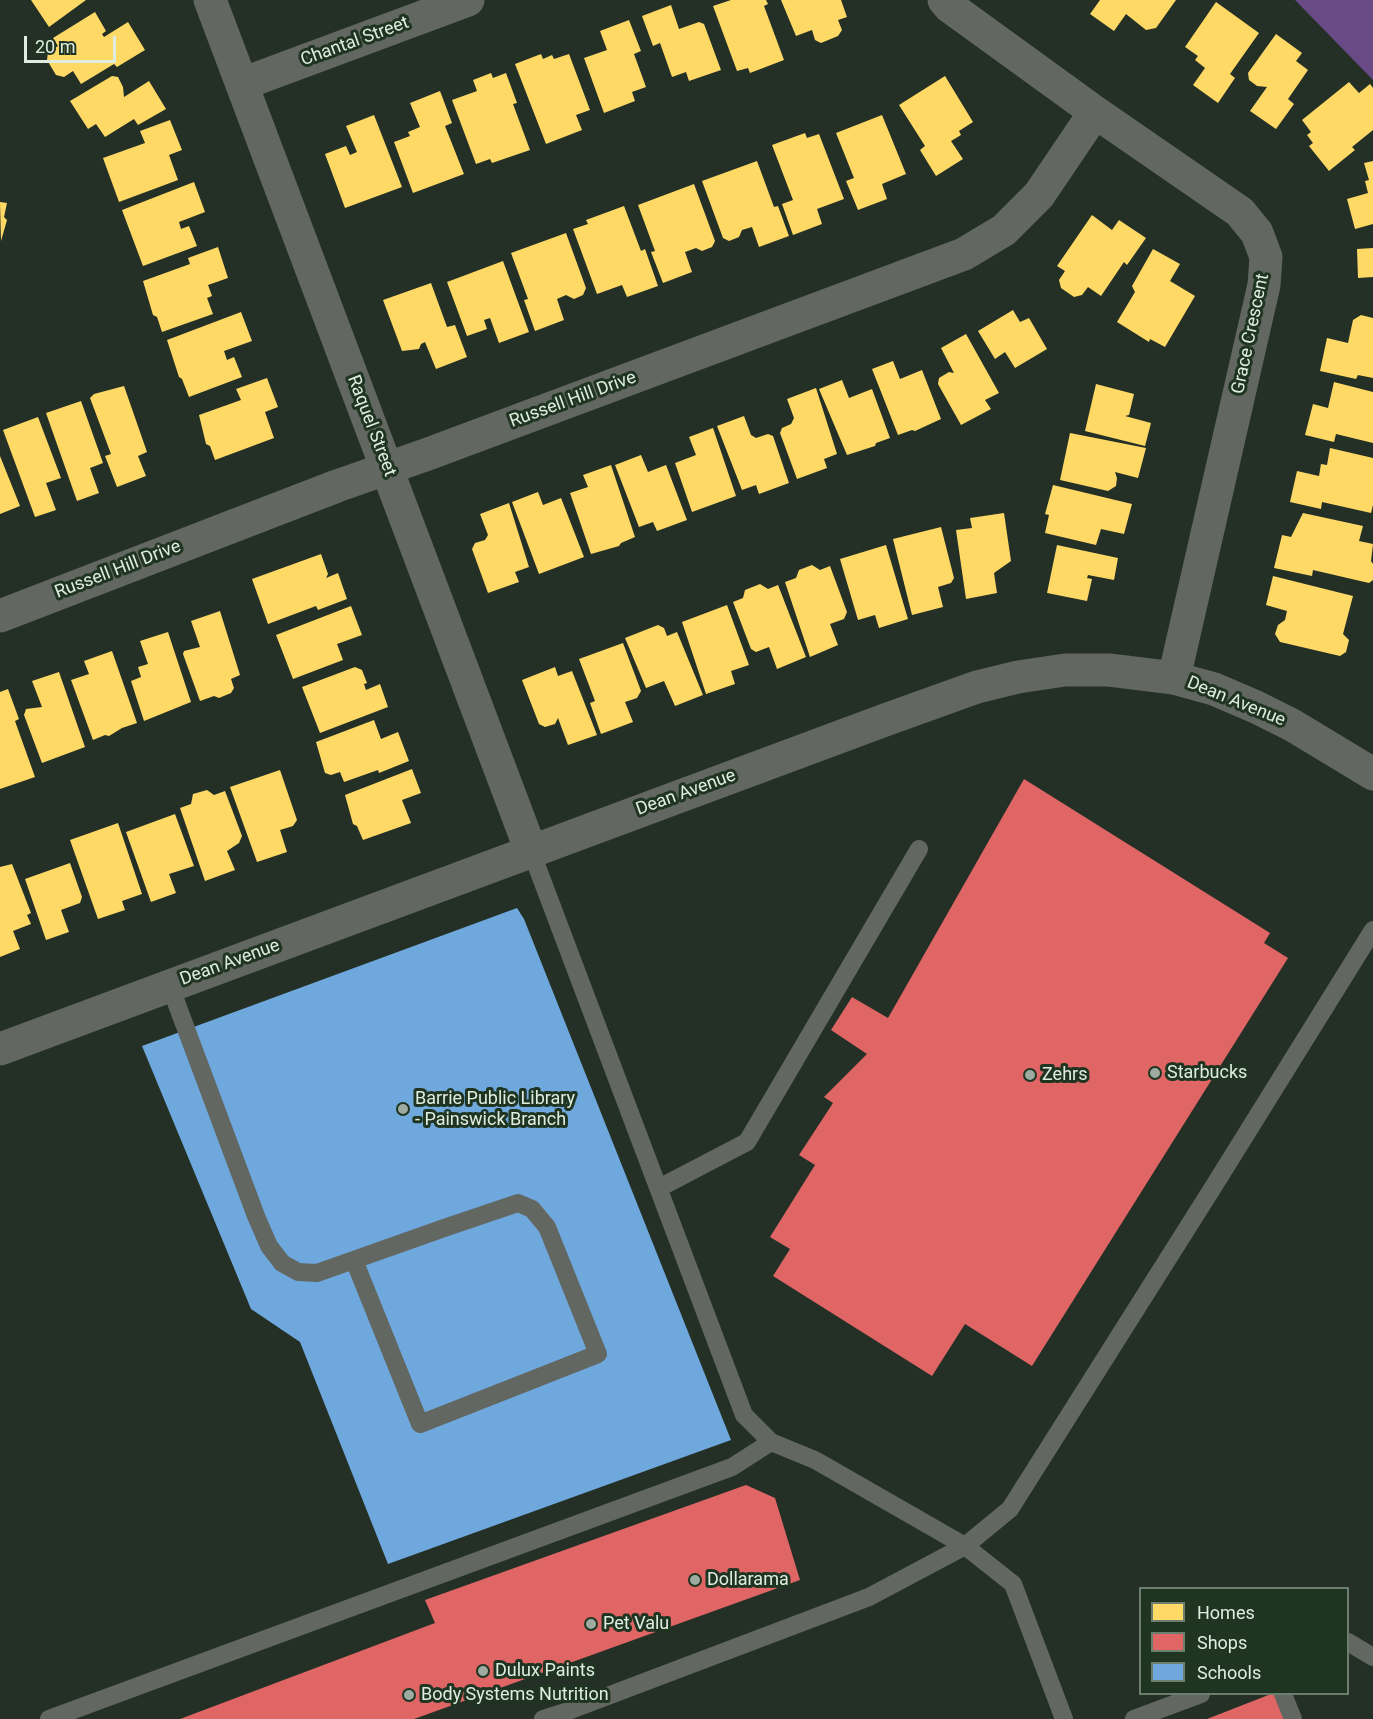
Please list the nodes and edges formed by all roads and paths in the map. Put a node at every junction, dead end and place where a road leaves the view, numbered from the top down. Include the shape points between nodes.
1 (210, 0) edge
2 (468, 0) edge
3 (944, 0) edge
4 (242, 84) junction
5 (1095, 112) junction
6 (387, 469) junction
7 (0, 616) edge
8 (1173, 678) junction
9 (1373, 774) edge
10 (919, 849) dead end
11 (531, 851) junction
12 (1373, 930) edge
13 (170, 986) junction
14 (0, 1049) edge
15 (658, 1188) junction
16 (354, 1260) junction
17 (771, 1442) junction
18 (965, 1546) junction
19 (1349, 1643) edge
20 (1373, 1657) edge
21 (1198, 1695) edge
22 (1283, 1695) edge
23 (49, 1719) edge
24 (543, 1719) edge
25 (1064, 1719) edge
26 (1134, 1719) edge
27 (1293, 1719) edge

1 - 4 street, Raquel Street
2 - 4 street, Chantal Street
3 - 5 street, Grace Crescent
4 - 6 street, Raquel Street
5 - 6 street, Russell Hill Drive via 1039,195 1004,230 964,254
5 - 8 street, Grace Crescent via 1240,212 1257,233 1266,256 1264,285
6 - 7 street, Russell Hill Drive
6 - 11 street, Raquel Street
8 - 9 street, Dean Avenue via 1214,689 1274,716
8 - 11 street, Dean Avenue via 1109,670 1065,670 977,687
10 - 15 lane via 747,1142
11 - 13 street, Dean Avenue
11 - 15 lane
12 - 18 lane via 1010,1509
13 - 14 street, Dean Avenue
13 - 16 lane via 268,1246 282,1263 298,1272 317,1273
15 - 17 lane via 744,1415
16 - 16 lane via 518,1203 532,1209 547,1227 598,1354 420,1424
17 - 18 lane via 815,1460
17 - 23 lane via 732,1467
18 - 24 lane via 869,1597
18 - 25 lane via 1013,1584
19 - 20 lane
21 - 26 lane
22 - 27 lane

